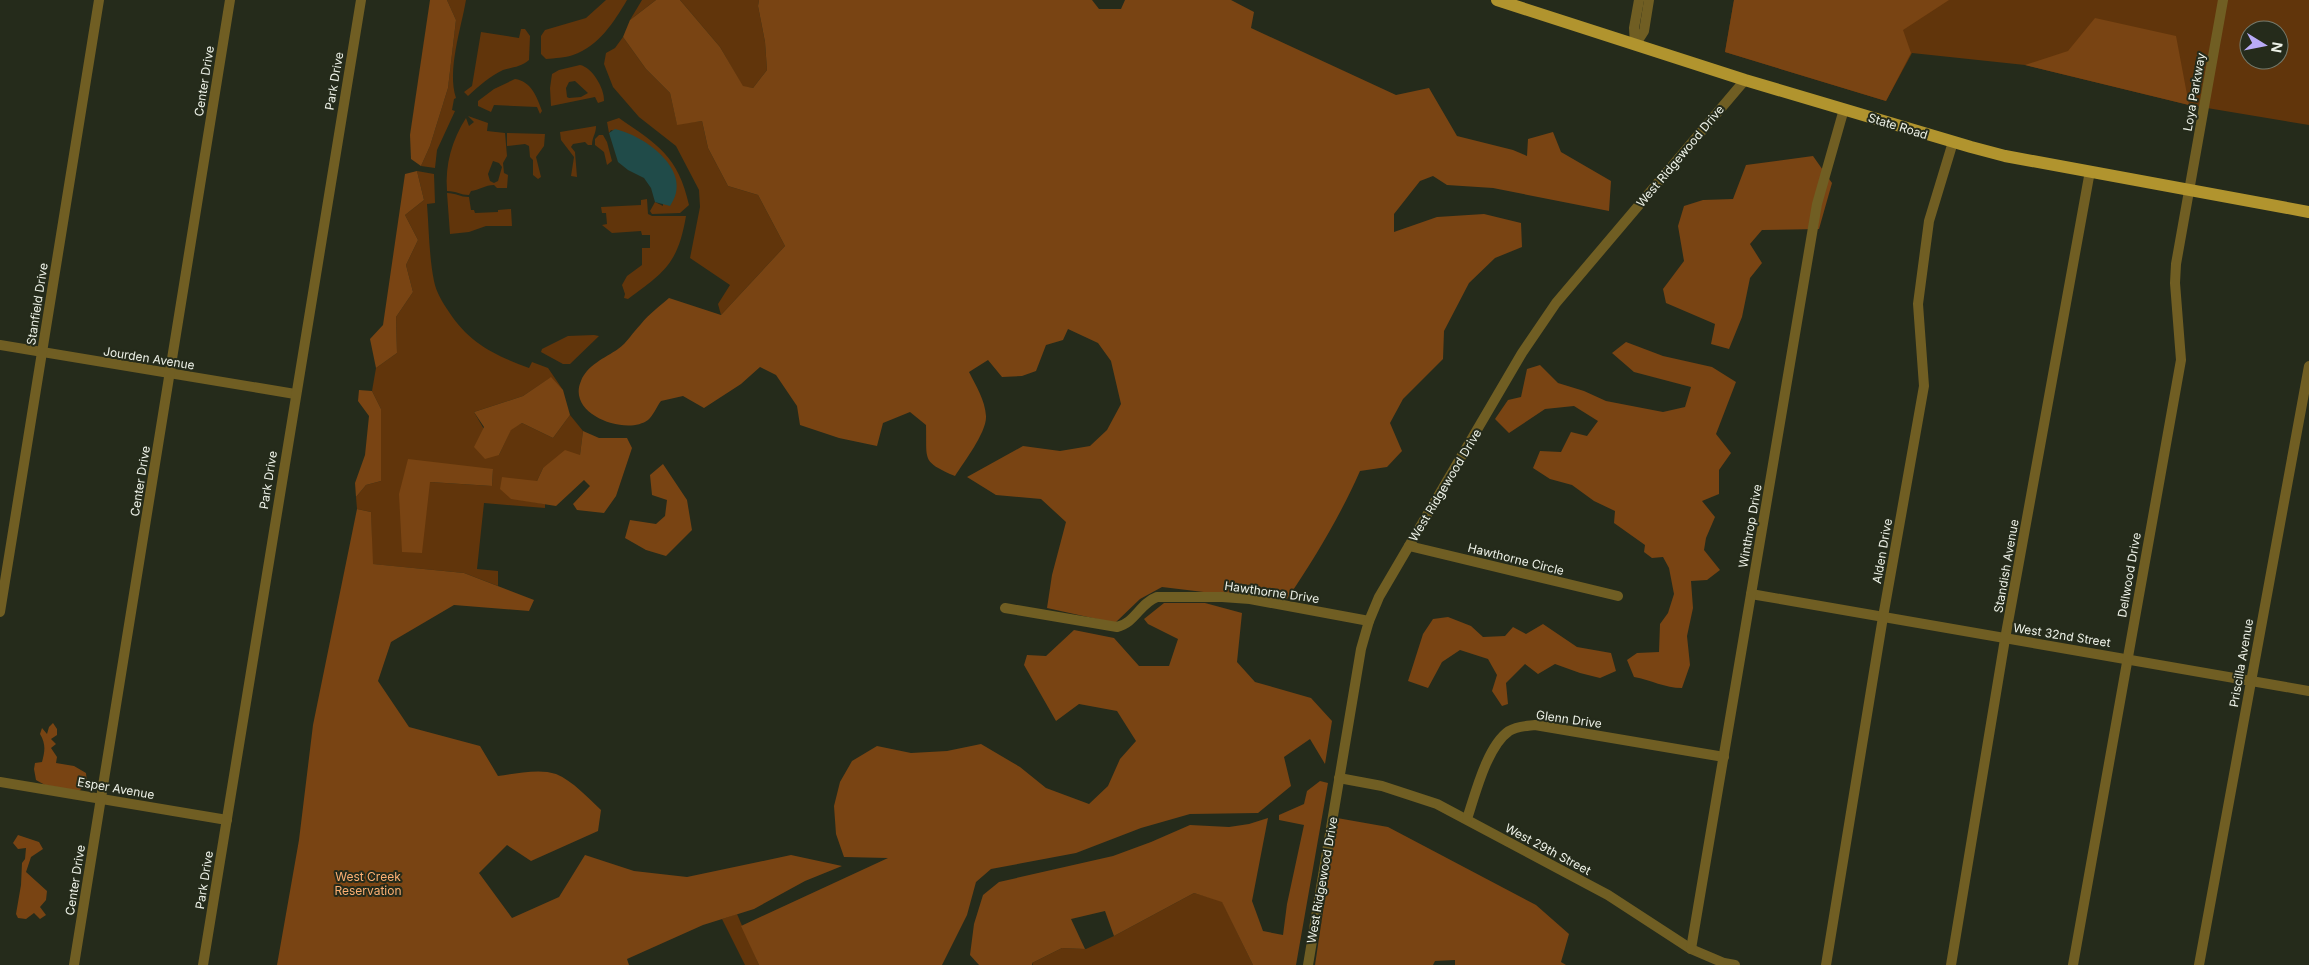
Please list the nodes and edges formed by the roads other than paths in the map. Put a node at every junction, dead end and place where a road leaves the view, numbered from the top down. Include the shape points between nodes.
1 (99, 0) edge
2 (230, 0) edge
3 (360, 0) edge
4 (1497, 0) edge
5 (1639, 0) edge
6 (1649, 0) edge
7 (2223, 0) edge
8 (1522, 4) edge
9 (1635, 45) junction
10 (1745, 80) junction
11 (1844, 109) junction
12 (1953, 142) junction
13 (2090, 171) junction
14 (2190, 189) junction
15 (2309, 212) edge
16 (0, 345) edge
17 (42, 352) junction
18 (2309, 366) edge
19 (170, 374) junction
20 (294, 394) junction
21 (1409, 546) junction
22 (1751, 594) junction
23 (1618, 596) dead end
24 (1005, 608) dead end
25 (0, 612) edge
26 (1883, 617) junction
27 (1369, 621) junction
28 (2005, 639) junction
29 (2127, 659) junction
30 (2251, 681) junction
31 (2309, 691) edge
32 (1724, 757) junction
33 (1339, 778) junction
34 (0, 782) edge
35 (101, 798) junction
36 (1466, 819) junction
37 (227, 820) junction
38 (1692, 949) junction
39 (74, 965) edge
40 (203, 965) edge
41 (1308, 965) edge
42 (1736, 965) edge
43 (1826, 965) edge
44 (1951, 965) edge
45 (2072, 965) edge
46 (2200, 965) edge

1 - 17 street, Stanfield Drive
2 - 19 street, Center Drive
3 - 20 street, Park Drive
4 - 8 main road, State Road
5 - 9 street via 1634,28
6 - 9 street via 1644,31
7 - 14 street, Loya Parkway
8 - 9 main road, State Road
9 - 10 main road, State Road
10 - 11 main road, State Road
10 - 21 street, West Ridgewood Drive via 1556,303 1522,353
11 - 12 main road, State Road
11 - 22 street, Winthrop Drive via 1817,204
12 - 13 main road, State Road via 2005,156
12 - 26 street, Alden Drive via 1929,221 1918,304 1924,386
13 - 14 main road, State Road
13 - 28 street, Standish Avenue
14 - 15 main road, State Road
14 - 29 street, Dellwood Drive via 2175,283 2181,360
16 - 17 street, Jourden Avenue
17 - 19 street, Jourden Avenue
17 - 25 street, Stanfield Drive
18 - 30 street, Priscilla Avenue
19 - 20 street, Jourden Avenue
19 - 35 street, Center Drive
20 - 37 street, Park Drive
21 - 23 street, Hawthorne Circle
21 - 27 street, West Ridgewood Drive
22 - 26 street, West 32nd Street
22 - 32 street, Winthrop Drive
24 - 27 street, Hawthorne Drive via 1117,627 1131,621 1150,600 1222,597 1250,599
26 - 28 street, West 32nd Street
26 - 43 street, Alden Drive
27 - 33 street, West Ridgewood Drive via 1361,649
28 - 29 street, West 32nd Street
28 - 44 street, Standish Avenue
29 - 30 street, West 32nd Street
29 - 45 street, Dellwood Drive
30 - 31 street, West 32nd Street
30 - 46 street, Priscilla Avenue
32 - 36 street, Glenn Drive via 1535,725 1522,726 1509,731 1498,742
32 - 38 street, Winthrop Drive
33 - 36 street, West 29th Street via 1408,793
33 - 41 street, West Ridgewood Drive
34 - 35 street, Esper Avenue
35 - 37 street, Esper Avenue
35 - 39 street, Center Drive
36 - 38 street, West 29th Street via 1608,895
37 - 40 street, Park Drive
38 - 42 street, West 29th Street

